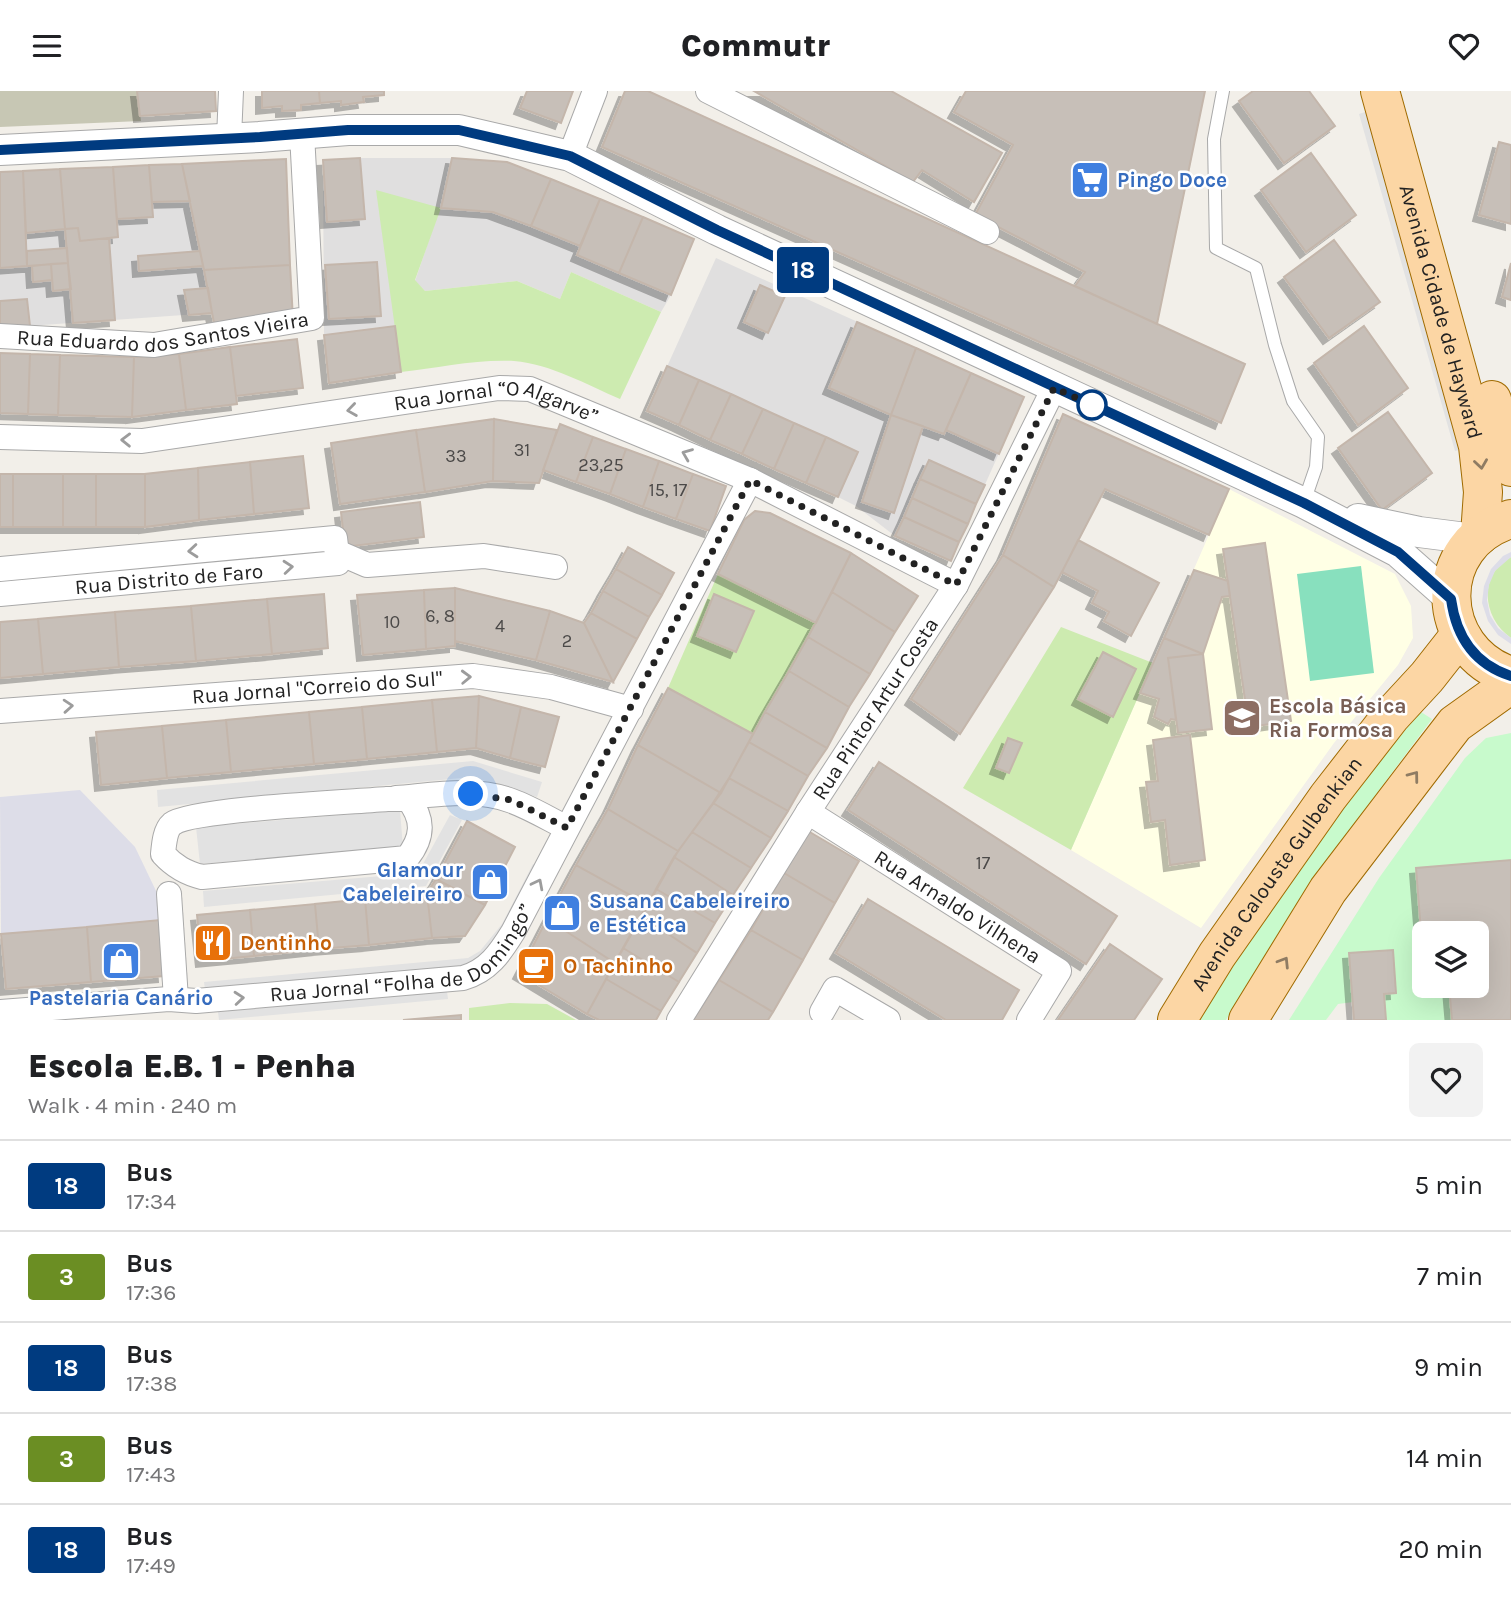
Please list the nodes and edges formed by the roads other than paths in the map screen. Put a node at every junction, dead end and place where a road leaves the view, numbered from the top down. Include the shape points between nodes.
1 (231, 91) edge
2 (595, 91) edge
3 (708, 91) edge
4 (1223, 91) edge
5 (1380, 91) edge
6 (1405, 91) edge
7 (302, 134) junction
8 (229, 138) junction
9 (0, 150) edge
10 (570, 156) junction
11 (986, 232) dead end
12 (0, 336) edge
13 (1054, 388) junction
14 (0, 437) edge
15 (1511, 467) edge
16 (750, 480) junction
17 (1304, 503) junction
18 (1488, 531) edge
19 (336, 551) junction
20 (555, 567) dead end
21 (0, 569) edge
22 (956, 585) junction
23 (0, 594) edge
24 (1451, 599) junction
25 (1460, 635) junction
26 (1511, 676) edge
27 (1511, 684) edge
28 (1494, 706) edge
29 (631, 709) junction
30 (0, 711) edge
31 (456, 793) junction
32 (387, 799) junction
33 (808, 811) junction
34 (567, 828) junction
35 (416, 846) junction
36 (163, 853) junction
37 (202, 877) junction
38 (169, 894) junction
39 (190, 1007) edge
40 (0, 1012) edge
41 (822, 1012) dead end
42 (679, 1020) edge
43 (888, 1020) edge
44 (1029, 1020) edge
45 (1177, 1020) edge
46 (1248, 1020) edge

1 - 8 street
2 - 10 street
3 - 11 street
4 - 17 lane via 1214,139 1216,248 1256,268 1293,401 1318,437 1316,467
5 -> 18 main road, Avenida Cidade de Hayward via 1478,446
6 - 15 main road, Avenida Cidade de Hayward
7 - 8 street
7 - 10 street via 459,130
7 - 12 street, Rua Eduardo dos Santos Vieira via 312,318 154,345
8 - 9 street
10 - 13 street
13 - 17 street
13 - 22 street, Rua Pintor Artur Costa
16 -> 14 street, Rua Jornal “O Algarve” via 530,389 499,388 142,441
16 - 22 street, Rua Jornal “O Algarve”
16 - 29 street, Rua Jornal “Folha de Domingo”
17 - 18 street via 1372,523
17 - 24 street via 1398,552
18 - 24 main road via 1461,557
19 - 20 street via 367,565 484,556
19 -> 21 street, Rua Distrito de Faro
23 -> 19 street, Rua Distrito de Faro
22 - 33 street, Rua Pintor Artur Costa
24 - 25 main road
25 - 26 main road via 1475,656
25 - 45 main road, Avenida Calouste Gulbenkian via 1328,797
27 - 28 main road
46 -> 28 main road via 1328,890 1455,724
30 -> 29 street, Rua Jornal "Correio do Sul" via 473,676 551,687
29 - 34 street, Rua Jornal “Folha de Domingo”
31 - 32 street
31 - 34 street via 511,800
31 - 35 street via 434,815
32 - 35 street via 408,799 417,810 422,825
32 - 36 street via 180,819 170,825
33 - 42 street, Rua Pintor Artur Costa
33 - 44 street, Rua Arnaldo Vilhena via 1059,971
39 -> 34 street, Rua Jornal “Folha de Domingo” via 479,973 500,953
35 - 37 street via 407,858 393,861
36 - 37 street via 173,865
36 - 38 street
37 - 38 street via 179,882
38 - 39 street
39 - 40 street, Rua Jornal “Folha de Domingo”
41 - 43 street via 835,989

